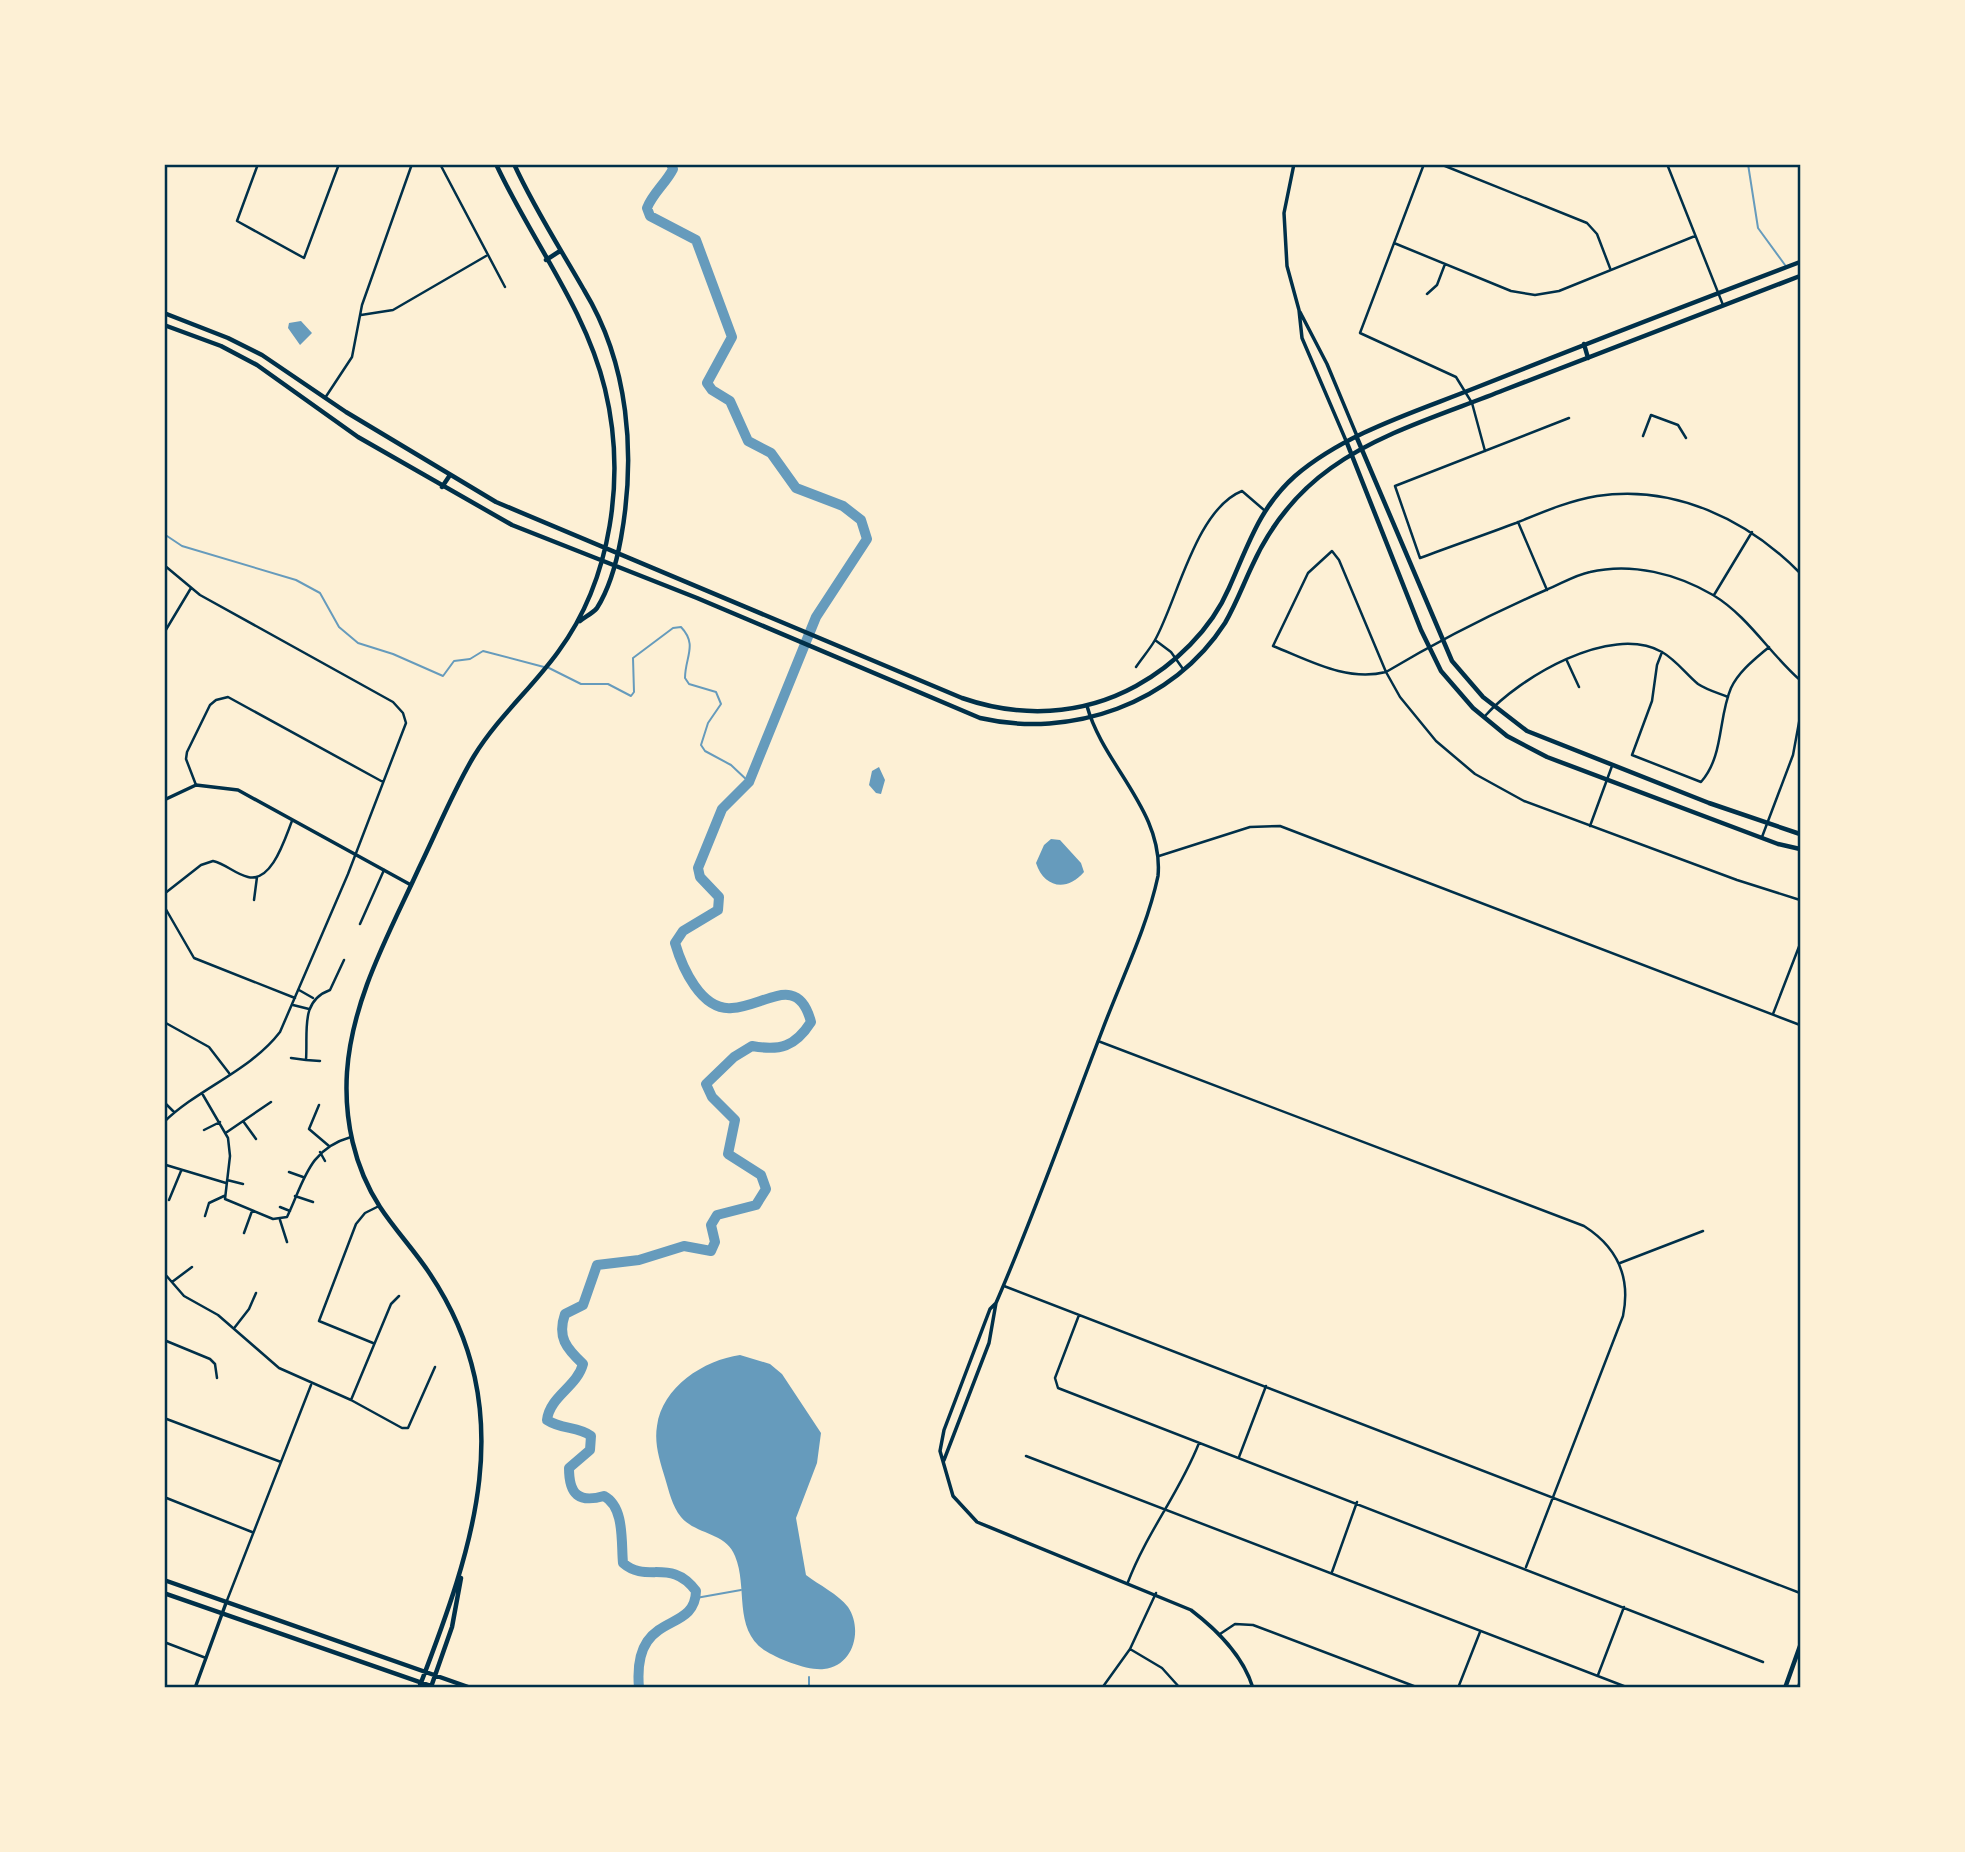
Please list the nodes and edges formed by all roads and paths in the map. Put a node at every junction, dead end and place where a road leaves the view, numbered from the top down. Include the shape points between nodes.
1 (258, 164) edge
2 (339, 164) edge
3 (412, 164) edge
4 (440, 164) edge
5 (496, 164) edge
6 (514, 164) edge
7 (1294, 164) edge
8 (1424, 164) edge
9 (1440, 164) edge
10 (1667, 164) edge
11 (1695, 236) junction
12 (1394, 243) junction
13 (560, 251) junction
14 (486, 256) junction
15 (546, 260) junction
16 (1801, 262) edge
17 (1445, 264) junction
18 (1610, 269) junction
19 (1801, 276) edge
20 (505, 286) dead end
21 (1718, 291) junction
22 (1427, 294) dead end
23 (1723, 305) junction
24 (1299, 310) junction
25 (164, 313) edge
26 (361, 315) junction
27 (181, 319) junction
28 (164, 325) edge
29 (178, 329) junction
30 (232, 340) junction
31 (1584, 344) junction
32 (227, 349) junction
33 (262, 355) junction
34 (1588, 358) junction
35 (257, 365) junction
36 (1466, 391) junction
37 (325, 398) junction
38 (1472, 403) junction
39 (318, 409) junction
40 (1569, 418) dead end
41 (1643, 436) dead end
42 (1357, 438) junction
43 (1686, 438) dead end
44 (1348, 443) junction
45 (1362, 449) junction
46 (1485, 451) junction
47 (1351, 454) junction
48 (450, 475) junction
49 (442, 487) junction
50 (1264, 510) junction
51 (1518, 522) junction
52 (1752, 532) junction
53 (605, 547) junction
54 (618, 552) junction
55 (601, 560) junction
56 (614, 564) junction
57 (164, 565) edge
58 (1801, 573) edge
59 (191, 588) junction
60 (1547, 590) junction
61 (1714, 596) junction
62 (579, 621) junction
63 (164, 633) edge
64 (1155, 640) junction
65 (1442, 640) junction
66 (1429, 647) junction
67 (1769, 647) junction
68 (1662, 652) junction
69 (1175, 658) junction
70 (1567, 661) junction
71 (1136, 667) dead end
72 (1184, 669) junction
73 (1386, 672) junction
74 (1801, 680) edge
75 (1579, 687) dead end
76 (1728, 697) junction
77 (962, 698) junction
78 (1087, 706) junction
79 (1494, 706) junction
80 (958, 710) junction
81 (1020, 712) junction
82 (1484, 717) junction
83 (1801, 717) edge
84 (1090, 719) junction
85 (1020, 725) junction
86 (1612, 765) junction
87 (1607, 779) junction
88 (384, 782) junction
89 (195, 785) junction
90 (164, 800) edge
91 (293, 819) junction
92 (1767, 824) junction
93 (1590, 826) junction
94 (1801, 834) edge
95 (1762, 838) junction
96 (1801, 849) edge
97 (355, 855) junction
98 (1159, 856) junction
99 (384, 870) junction
100 (257, 877) junction
101 (412, 885) junction
102 (164, 894) edge
103 (254, 900) dead end
104 (1801, 900) edge
105 (164, 906) edge
106 (359, 924) dead end
107 (1801, 944) edge
108 (344, 960) dead end
109 (299, 990) junction
110 (296, 998) junction
111 (313, 998) junction
112 (293, 1005) junction
113 (309, 1009) junction
114 (1773, 1014) junction
115 (164, 1022) edge
116 (1801, 1025) edge
117 (1098, 1041) junction
118 (291, 1058) dead end
119 (306, 1060) junction
120 (320, 1061) dead end
121 (229, 1073) junction
122 (202, 1095) junction
123 (164, 1102) edge
124 (271, 1102) dead end
125 (319, 1105) dead end
126 (174, 1113) junction
127 (243, 1121) junction
128 (164, 1122) edge
129 (220, 1122) junction
130 (204, 1130) dead end
131 (226, 1132) junction
132 (351, 1137) junction
133 (256, 1139) dead end
134 (329, 1146) junction
135 (320, 1152) junction
136 (325, 1161) dead end
137 (166, 1165) dead end
138 (181, 1171) junction
139 (289, 1172) dead end
140 (303, 1177) junction
141 (226, 1182) junction
142 (243, 1184) dead end
143 (224, 1196) junction
144 (295, 1196) junction
145 (169, 1200) dead end
146 (313, 1202) dead end
147 (379, 1206) junction
148 (280, 1207) dead end
149 (252, 1211) junction
150 (289, 1211) junction
151 (205, 1216) dead end
152 (280, 1220) junction
153 (1703, 1231) dead end
154 (244, 1233) dead end
155 (287, 1242) dead end
156 (1620, 1263) junction
157 (192, 1267) dead end
158 (164, 1273) edge
159 (172, 1282) junction
160 (1003, 1286) junction
161 (257, 1293) dead end
162 (399, 1296) dead end
163 (996, 1303) junction
164 (1079, 1315) junction
165 (235, 1327) junction
166 (164, 1340) edge
167 (373, 1343) junction
168 (435, 1367) dead end
169 (217, 1378) dead end
170 (312, 1385) junction
171 (1266, 1386) junction
172 (351, 1400) junction
173 (164, 1418) edge
174 (1199, 1443) junction
175 (1026, 1456) dead end
176 (1239, 1457) junction
177 (944, 1460) junction
178 (281, 1462) junction
179 (1554, 1496) junction
180 (164, 1497) edge
181 (1357, 1502) junction
182 (1163, 1510) junction
183 (253, 1533) junction
184 (464, 1563) junction
185 (1526, 1567) junction
186 (1331, 1572) junction
187 (164, 1580) edge
188 (1128, 1582) junction
189 (164, 1593) edge
190 (1156, 1593) junction
191 (1801, 1593) edge
192 (226, 1603) junction
193 (1623, 1606) junction
194 (222, 1614) junction
195 (1480, 1630) junction
196 (1220, 1634) junction
197 (164, 1642) edge
198 (1801, 1646) edge
199 (1130, 1649) junction
200 (206, 1658) junction
201 (1763, 1662) dead end
202 (425, 1672) junction
203 (435, 1675) junction
204 (1598, 1675) junction
205 (420, 1685) edge
206 (433, 1687) edge
207 (195, 1688) edge
208 (471, 1688) edge
209 (1102, 1688) edge
210 (1180, 1688) edge
211 (1253, 1688) edge
212 (1419, 1688) edge
213 (1458, 1688) edge
214 (1629, 1688) edge
215 (1784, 1688) edge

1 - 2 street via 237,221 304,258
3 - 26 street
4 - 14 street
5 - 15 main road
6 - 13 main road
7 - 24 street via 1286,197 1284,248
8 - 12 street
9 - 18 street via 1587,223 1597,234
10 - 11 street
11 - 18 street
11 - 21 street
12 - 17 street
12 - 36 street via 1361,336 1450,372
13 - 15 main road
13 - 54 main road via 606,338 625,411 629,473
14 - 20 street
14 - 26 street via 393,310
15 - 53 main road via 574,306 605,388 615,474
16 - 21 main road
17 - 18 street via 1511,291 1535,295 1559,291
17 - 22 street via 1437,285
19 - 23 main road
21 - 23 street
21 - 31 main road
23 - 34 main road
24 - 42 street via 1327,363
24 - 44 street via 1305,347
25 - 27 main road
26 - 37 street via 348,367
27 - 29 main road
27 - 30 main road
28 - 29 main road
29 - 32 main road
30 - 32 main road
30 - 33 main road
31 - 34 main road
31 - 36 main road
32 - 35 main road
33 - 35 main road
33 - 37 main road
34 - 38 main road
35 - 39 main road
36 - 38 street
36 - 42 main road
37 - 39 main road
37 - 48 main road
38 - 45 main road
38 - 46 street
39 - 49 main road
40 - 46 street
41 - 43 street via 1651,415 1678,425
42 - 44 main road
42 - 45 main road
44 - 47 main road
44 - 50 main road via 1308,466
45 - 47 main road
45 - 65 main road
46 - 51 street via 1395,486 1420,558
47 - 66 main road
47 - 72 main road via 1287,507 1224,624
48 - 49 main road
48 - 53 main road via 496,502
49 - 55 main road via 512,525
50 - 64 street via 1241,491 1211,520 1198,538
50 - 69 main road via 1214,615
51 - 52 street via 1599,495 1634,495 1691,504
51 - 60 street
52 - 58 street
52 - 61 street
53 - 54 main road
53 - 55 main road
54 - 56 main road
54 - 77 main road
55 - 56 main road
55 - 62 main road
56 - 62 main road via 596,610
56 - 80 main road
57 - 59 street
59 - 63 street
59 - 88 street via 393,702 406,720
60 - 61 street via 1591,572 1630,569 1667,575
60 - 65 street
61 - 67 street
62 - 101 main road via 502,716 463,776
64 - 69 street
64 - 71 street
65 - 66 street
65 - 79 main road via 1466,680
66 - 73 street
66 - 82 main road via 1456,691
67 - 74 street
67 - 76 street via 1742,671
68 - 70 street via 1616,644
68 - 76 street via 1699,685
68 - 76 street via 1652,701 1632,755 1701,782 1722,736
69 - 72 street
69 - 78 main road via 1137,686
70 - 75 street
70 - 79 street via 1529,677
72 - 84 main road via 1137,700
73 - 73 street via 1362,677 1344,674 1273,646 1307,573 1332,551
73 - 93 street via 1415,718 1475,774 1524,801
77 - 80 main road
77 - 81 main road
78 - 81 main road
78 - 84 street
79 - 82 street
79 - 86 main road via 1528,731
80 - 85 main road
81 - 85 main road
82 - 87 main road via 1526,748
83 - 92 street via 1793,755
84 - 85 main road
84 - 98 street via 1146,816
86 - 87 street
86 - 92 main road
87 - 93 street
87 - 95 main road
88 - 89 street via 228,697 211,705 187,752
88 - 97 street
89 - 90 street
89 - 91 street via 238,790
91 - 97 street
91 - 100 street via 270,869
92 - 94 main road
92 - 95 street
93 - 104 street
95 - 96 main road
97 - 99 street
97 - 109 street
98 - 114 street via 1250,827 1280,826
98 - 117 street via 1155,890
99 - 101 street
99 - 106 street
100 - 102 street via 213,861
100 - 103 street
101 - 132 main road via 355,1018 347,1072
105 - 110 street via 194,958
107 - 114 street
108 - 111 street via 330,990
109 - 110 street
109 - 111 street
110 - 112 street
111 - 113 street
112 - 113 street
112 - 121 street via 272,1043
113 - 119 street
114 - 116 street
115 - 121 street via 209,1047
117 - 156 street via 1584,1226 1605,1241
117 - 160 street via 1040,1201
118 - 119 street
119 - 120 street
121 - 122 street
122 - 126 street
122 - 129 street
123 - 126 street
124 - 127 street
125 - 134 street via 309,1129
126 - 128 street
127 - 131 street
127 - 133 street
129 - 130 street
129 - 131 street
131 - 141 street via 230,1156
132 - 134 street
132 - 147 main road
134 - 135 street
135 - 136 street
135 - 140 street
137 - 138 street
138 - 141 street
138 - 145 street
139 - 140 street
140 - 144 street
141 - 142 street
141 - 143 street
143 - 149 street
143 - 151 street via 209,1203
144 - 146 street
144 - 150 street
147 - 167 street via 356,1224 319,1321
147 - 184 main road via 431,1275 455,1318 474,1371 483,1421 483,1461
148 - 150 street
149 - 152 street
149 - 154 street
150 - 152 street
152 - 155 street
153 - 156 street
156 - 179 street via 1626,1290 1623,1316
157 - 159 street
158 - 159 street
159 - 165 street via 184,1296
160 - 163 street
160 - 164 street
161 - 165 street
162 - 167 street
163 - 177 street via 989,1343
163 - 177 street via 944,1430 940,1451
164 - 171 street
164 - 174 street via 1055,1385
165 - 170 street via 264,1357
166 - 169 street via 210,1359
167 - 172 street
168 - 172 street via 408,1428
170 - 172 street
170 - 178 street
171 - 176 street
171 - 179 street
173 - 178 street
174 - 176 street
174 - 182 street via 1185,1478
175 - 182 street
176 - 181 street
177 - 188 street via 953,1496 977,1522
178 - 183 street
179 - 185 street
179 - 191 street
180 - 183 street
181 - 185 street
181 - 186 street
182 - 186 street
182 - 188 street
183 - 192 street
184 - 202 main road
184 - 203 main road via 452,1627
185 - 193 street
186 - 195 street
187 - 192 main road
188 - 190 street
189 - 194 main road
190 - 196 street via 1192,1610
190 - 199 street
192 - 194 street
192 - 202 main road
193 - 201 street
193 - 204 street
194 - 200 street
194 - 205 main road
195 - 204 street
195 - 213 street
196 - 211 street
196 - 212 street via 1235,1624 1253,1625
197 - 200 street
198 - 215 main road
199 - 209 street
199 - 210 street via 1162,1668
200 - 207 street
202 - 203 main road
202 - 205 main road
203 - 206 main road
203 - 208 main road
204 - 214 street
205 - 206 main road

